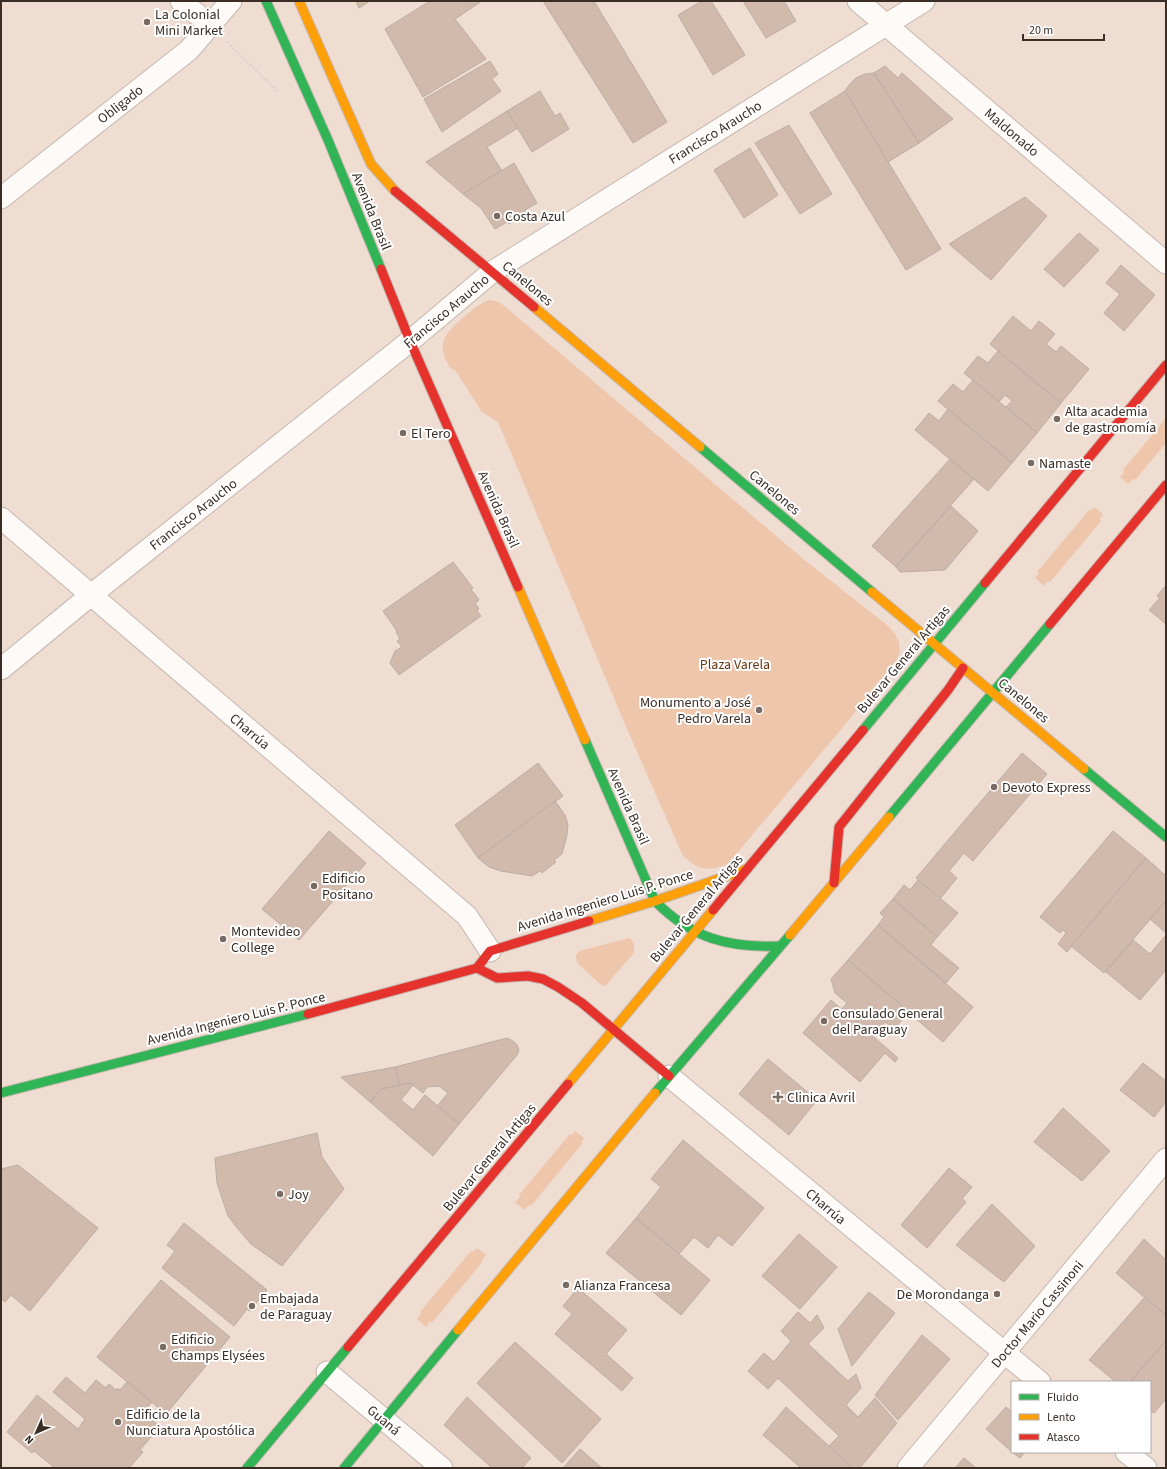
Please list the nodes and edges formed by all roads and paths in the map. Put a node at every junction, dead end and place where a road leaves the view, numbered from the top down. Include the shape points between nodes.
1 (181, 1) edge
2 (231, 1) edge
3 (266, 1) edge
4 (299, 1) edge
5 (858, 1) edge
6 (924, 1) edge
7 (210, 25) junction
8 (886, 25) junction
9 (283, 96) dead end
10 (371, 164) joint
11 (1, 198) edge
12 (1166, 263) edge
13 (492, 272) junction
14 (410, 341) junction
15 (1166, 365) edge
16 (1166, 485) edge
17 (1, 518) edge
18 (91, 595) junction
19 (934, 644) junction
20 (1, 668) edge
21 (964, 668) junction
22 (993, 693) junction
23 (1166, 837) edge
24 (748, 868) junction
25 (834, 883) junction
26 (655, 901) junction
27 (695, 932) junction
28 (779, 946) junction
29 (490, 951) junction
30 (477, 968) junction
31 (613, 1029) junction
32 (669, 1076) junction
33 (1, 1093) edge
34 (1166, 1159) edge
35 (1004, 1354) junction
36 (327, 1372) junction
37 (1039, 1381) edge
38 (384, 1420) junction
39 (1127, 1453) edge
40 (247, 1468) edge
41 (344, 1468) edge
42 (442, 1468) edge
43 (908, 1468) edge
44 (1146, 1468) edge

1 - 7 street
2 - 7 street, Obligado
3 - 14 street, Avenida Brasil via 328,140
4 - 10 street, Avenida Brasil
5 - 8 street, Maldonado
6 - 8 street, Francisco Araucho
7 - 9 path
7 - 11 street, Obligado via 189,50
8 - 12 street, Maldonado
8 - 13 street, Francisco Araucho
10 - 13 street, Canelones via 400,196
13 - 14 street, Francisco Araucho
13 - 19 street, Canelones
14 - 18 street, Francisco Araucho
14 - 26 street, Avenida Brasil
15 - 19 street, Bulevar General Artigas
16 - 22 street
17 - 18 street, Charrúa
18 - 20 street, Francisco Araucho
18 - 29 street, Charrúa via 467,916
19 - 21 street, Canelones
19 - 24 street, Bulevar General Artigas
21 - 22 street, Canelones
21 - 25 street via 839,827
22 - 23 street, Canelones
22 - 25 street
24 - 26 street, Avenida Ingeniero Luis P. Ponce
24 - 27 street, Bulevar General Artigas
25 - 28 street
26 - 27 street, Avenida Brasil via 676,922
26 - 29 street, Avenida Ingeniero Luis P. Ponce
27 - 28 street, Avenida Brasil via 736,945 761,948
27 - 31 street, Bulevar General Artigas
28 - 32 street
29 - 30 street
30 - 31 street via 497,978 528,976 543,979 582,1003
30 - 33 street, Avenida Ingeniero Luis P. Ponce
31 - 32 street, Charrúa
31 - 36 street, Bulevar General Artigas
32 - 35 street, Charrúa
32 - 38 street
34 - 35 street, Doctor Mario Cassinoni
35 - 37 street, Charrúa
35 - 43 street, Doctor Mario Cassinoni
36 - 38 street, Guaná
36 - 40 street, Bulevar General Artigas
38 - 41 street
38 - 42 street, Guaná
39 - 44 street

